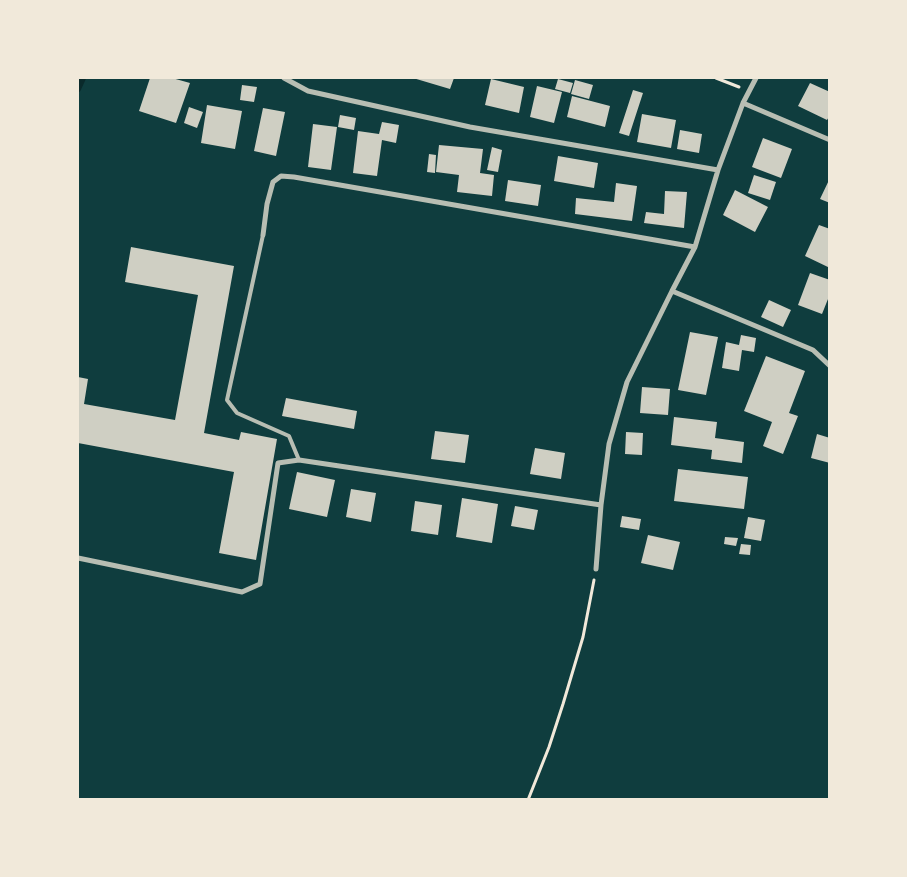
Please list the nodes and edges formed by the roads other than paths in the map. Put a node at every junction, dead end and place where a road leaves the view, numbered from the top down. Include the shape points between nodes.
1 (284, 78) edge
2 (756, 78) edge
3 (743, 103) junction
4 (830, 140) edge
5 (718, 170) junction
6 (263, 234) joint
7 (695, 247) junction
8 (672, 290) junction
9 (830, 366) edge
10 (299, 460) junction
11 (601, 505) junction
12 (78, 558) edge
13 (596, 569) road end

1 - 5 street via 308,92 470,127
2 - 3 street
3 - 4 street
3 - 5 street
5 - 7 street
6 - 7 street via 273,182 281,176
6 - 10 lane via 227,400 237,413 289,436
7 - 8 street
8 - 9 street via 813,350
8 - 11 street via 627,382 609,444
10 - 11 street
10 - 12 street via 278,463 260,584 242,592
11 - 13 street

